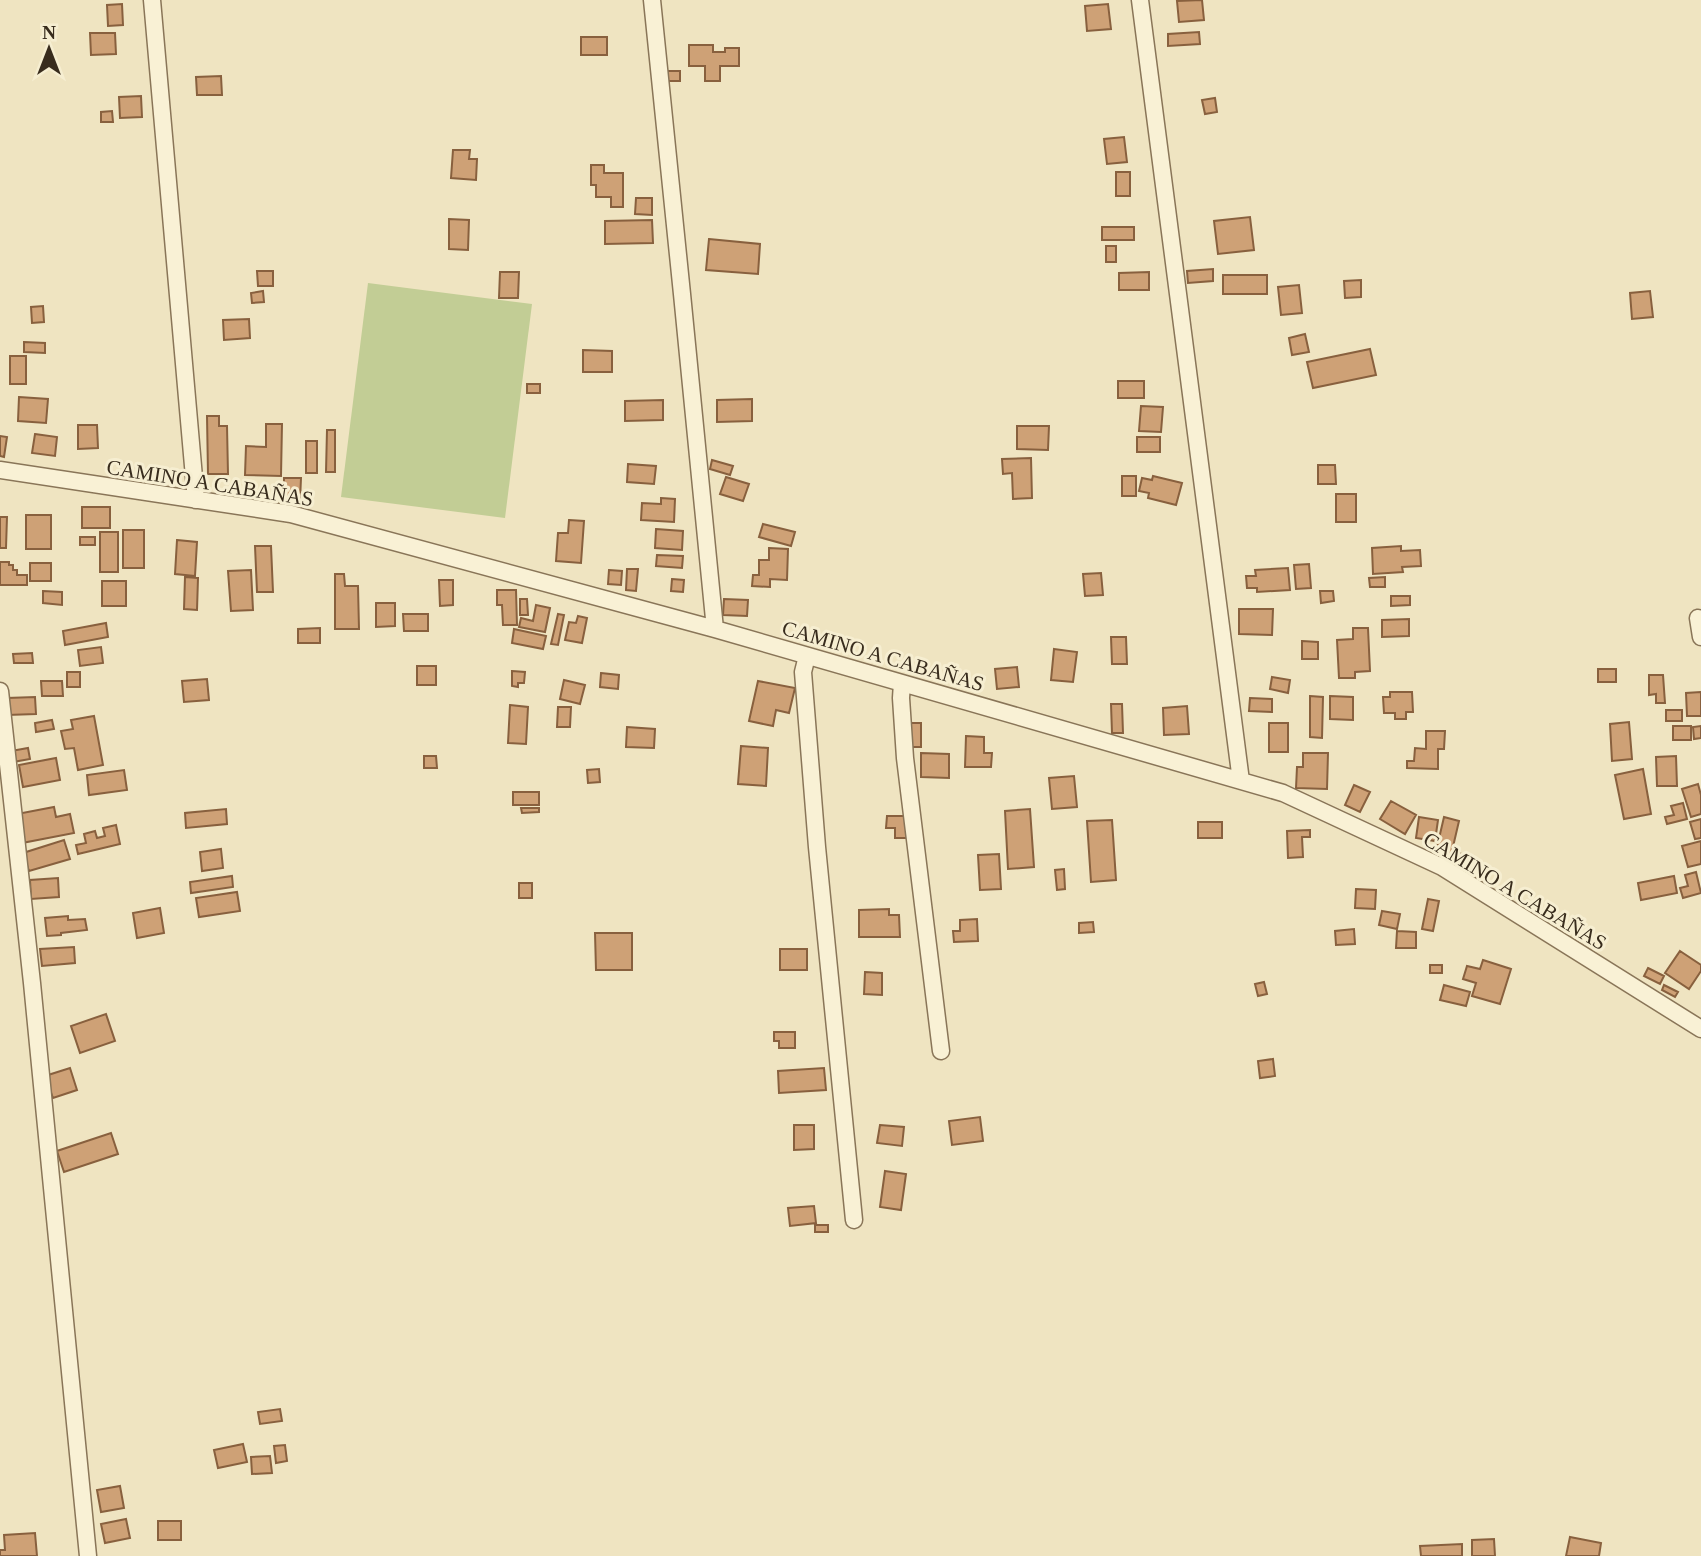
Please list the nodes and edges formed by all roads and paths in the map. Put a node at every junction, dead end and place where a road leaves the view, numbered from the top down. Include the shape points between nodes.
1 (152, 0) edge
2 (652, 0) edge
3 (1140, 0) edge
4 (0, 470) edge
5 (196, 500) junction
6 (1698, 618) dead end
7 (715, 629) junction
8 (1701, 637) edge
9 (807, 656) junction
10 (902, 683) junction
11 (0, 691) edge
12 (1241, 781) junction
13 (1701, 1029) edge
14 (941, 1051) dead end
15 (855, 1220) dead end
16 (88, 1556) edge

1 - 5 street
2 - 7 street
3 - 12 street
4 - 5 street, CAMINO A CABAÑAS
5 - 7 street, CAMINO A CABAÑAS via 291,514
6 - 8 street
7 - 9 street, CAMINO A CABAÑAS
9 - 10 street, CAMINO A CABAÑAS
9 - 15 street via 803,672 817,847
10 - 12 street, CAMINO A CABAÑAS
10 - 14 street via 905,758
11 - 16 street
12 - 13 street, CAMINO A CABAÑAS via 1283,793 1442,867

